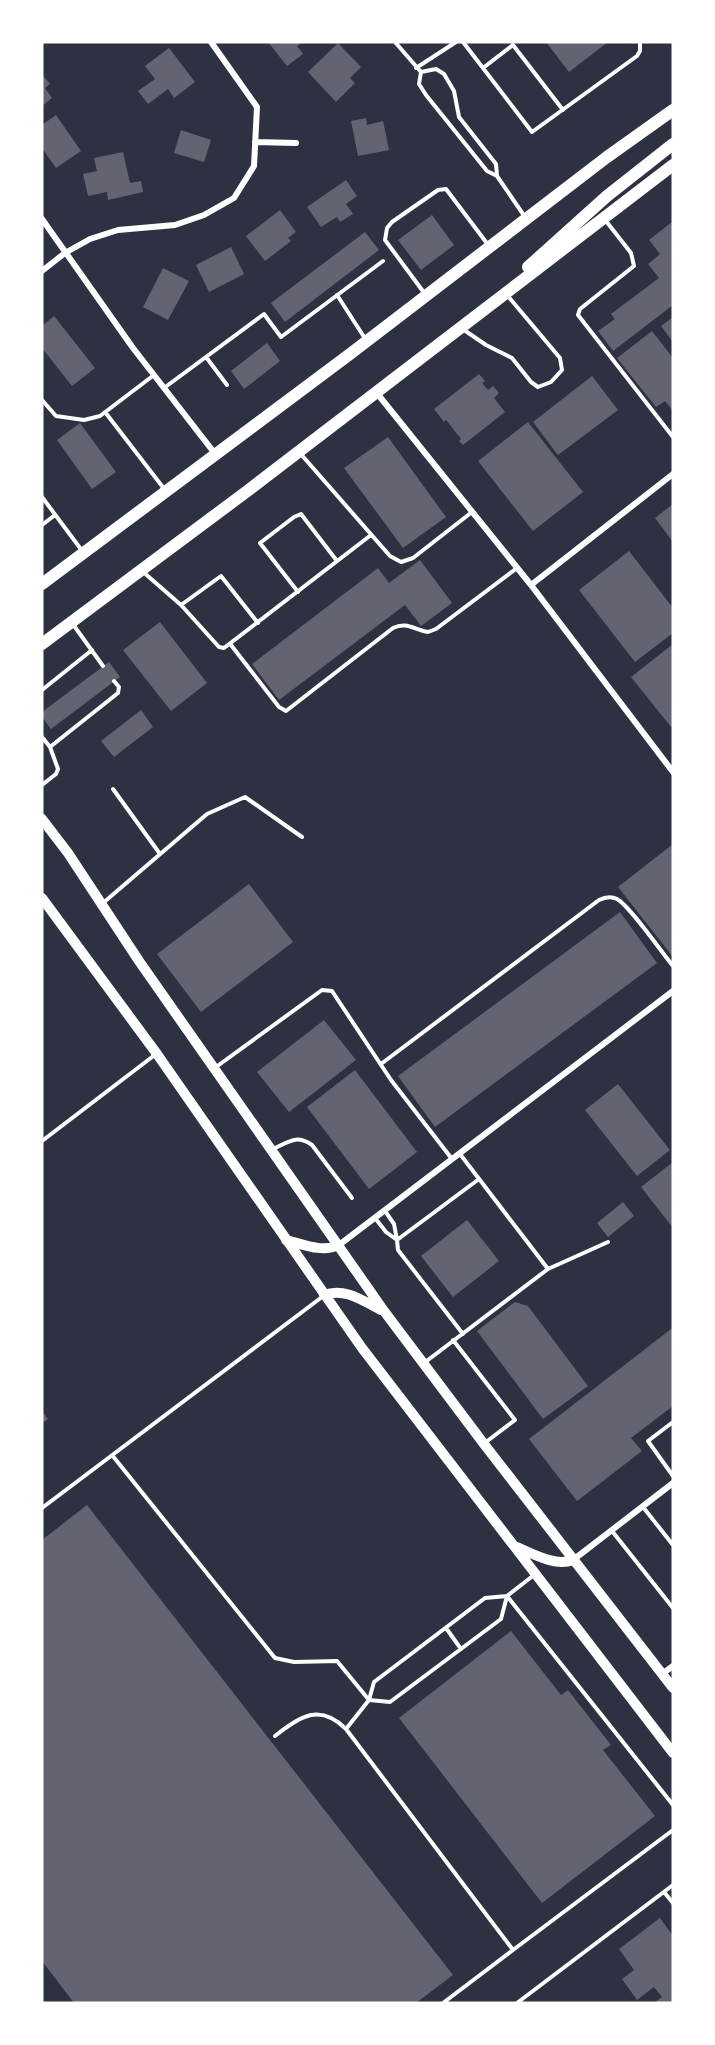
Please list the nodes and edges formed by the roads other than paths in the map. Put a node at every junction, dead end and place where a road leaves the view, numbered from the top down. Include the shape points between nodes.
1 (211, 42) edge
2 (395, 42) edge
3 (456, 42) edge
4 (463, 42) edge
5 (640, 42) edge
6 (416, 68) junction
7 (483, 68) junction
8 (421, 72) junction
9 (563, 110) junction
10 (673, 110) edge
11 (255, 142) junction
12 (296, 143) dead end
13 (673, 144) edge
14 (672, 168) edge
15 (497, 176) junction
16 (604, 218) junction
17 (42, 219) edge
18 (526, 219) junction
19 (489, 247) junction
20 (65, 253) junction
21 (382, 261) dead end
22 (42, 272) edge
23 (506, 293) junction
24 (426, 295) junction
25 (337, 296) junction
26 (461, 327) junction
27 (366, 341) junction
28 (206, 357) junction
29 (154, 375) junction
30 (227, 385) dead end
31 (164, 388) junction
32 (376, 392) junction
33 (42, 400) edge
34 (105, 412) junction
35 (673, 437) edge
36 (299, 451) junction
37 (216, 455) junction
38 (673, 474) edge
39 (166, 491) junction
40 (42, 497) edge
41 (472, 511) junction
42 (55, 515) junction
43 (42, 525) edge
44 (371, 534) junction
45 (84, 553) junction
46 (337, 561) junction
47 (518, 568) junction
48 (141, 570) junction
49 (42, 584) edge
50 (531, 585) junction
51 (298, 592) junction
52 (181, 605) junction
53 (71, 622) junction
54 (258, 623) junction
55 (42, 644) edge
56 (231, 645) junction
57 (92, 650) junction
58 (104, 666) dead end
59 (114, 681) dead end
60 (42, 688) edge
61 (42, 736) edge
62 (50, 747) junction
63 (673, 772) edge
64 (42, 785) edge
65 (113, 789) dead end
66 (42, 819) edge
67 (302, 837) dead end
68 (160, 854) junction
69 (42, 898) edge
70 (102, 904) junction
71 (673, 966) edge
72 (673, 991) edge
73 (157, 1054) junction
74 (381, 1064) junction
75 (216, 1068) junction
76 (42, 1141) edge
77 (272, 1149) junction
78 (460, 1154) junction
79 (452, 1159) junction
80 (479, 1179) junction
81 (352, 1198) dead end
82 (385, 1211) junction
83 (375, 1218) junction
84 (286, 1240) junction
85 (397, 1240) junction
86 (608, 1242) dead end
87 (339, 1245) junction
88 (548, 1269) junction
89 (324, 1295) junction
90 (384, 1311) junction
91 (463, 1334) junction
92 (453, 1340) junction
93 (423, 1363) junction
94 (673, 1422) edge
95 (484, 1444) junction
96 (112, 1455) junction
97 (673, 1476) edge
98 (673, 1483) edge
99 (642, 1506) junction
100 (42, 1508) edge
101 (612, 1530) junction
102 (511, 1544) junction
103 (673, 1545) edge
104 (573, 1560) junction
105 (534, 1574) junction
106 (507, 1596) junction
107 (673, 1608) edge
108 (446, 1628) junction
109 (461, 1649) junction
110 (673, 1666) edge
111 (662, 1674) junction
112 (673, 1688) edge
113 (369, 1700) junction
114 (346, 1729) junction
115 (275, 1736) dead end
116 (673, 1753) edge
117 (673, 1805) edge
118 (673, 1830) edge
119 (673, 1885) edge
120 (664, 1892) junction
121 (673, 1903) edge
122 (513, 1950) junction
123 (443, 2003) edge
124 (517, 2003) edge

1 - 11 street via 257,107
2 - 6 lane
3 - 6 lane
4 - 7 lane
5 - 9 lane via 637,56
6 - 8 lane
7 - 9 lane via 532,132
7 - 9 lane via 513,45
8 - 15 lane via 419,84 426,94 487,171
8 - 15 lane via 436,69 444,74 454,91 459,117 496,164
10 - 18 highway
11 - 12 street
11 - 20 street via 254,166 234,198 175,225 118,230
13 - 23 highway via 561,236
14 - 16 highway
15 - 18 lane
16 - 23 highway
16 - 35 lane via 631,253 634,266 580,309 578,315
17 - 20 street
18 - 19 highway
19 - 24 highway
19 - 24 lane via 446,189 438,190 392,222 385,240
20 - 22 street
20 - 29 street
21 - 25 lane
23 - 26 highway
23 - 26 lane via 560,358 562,370 550,382 538,387 512,358
24 - 27 highway
25 - 27 lane
25 - 28 lane via 281,337 264,314
26 - 32 highway
27 - 37 highway
28 - 30 lane
28 - 31 lane
29 - 31 street
29 - 34 lane
31 - 37 street
32 - 36 highway
32 - 41 street
33 - 34 lane via 56,416 65,418 89,420
34 - 39 lane
36 - 44 lane
36 - 48 highway
37 - 39 highway
38 - 50 street
39 - 45 highway
40 - 42 lane
41 - 44 lane via 404,562 390,556
41 - 47 street
42 - 43 lane
42 - 45 lane
44 - 46 lane
45 - 49 highway
46 - 51 lane
46 - 51 lane via 301,514 260,543
47 - 50 street
47 - 56 lane via 436,629 428,632 411,626 393,628 286,711
48 - 52 lane
48 - 53 highway
50 - 63 street
51 - 54 lane
52 - 54 lane via 221,576
52 - 56 lane via 219,646
53 - 55 highway
53 - 57 lane
54 - 56 lane
57 - 58 lane
57 - 60 lane
59 - 62 lane via 118,693
61 - 62 lane
62 - 64 lane via 58,769
65 - 68 lane
66 - 70 main road
67 - 68 lane via 245,797 207,814
68 - 70 lane
69 - 73 main road
70 - 75 main road
71 - 74 lane via 625,905 614,897 606,897
72 - 78 street
73 - 76 lane
73 - 84 main road
74 - 75 lane via 340,1000 326,989
74 - 79 lane
75 - 77 main road
77 - 81 lane via 297,1138 304,1140
77 - 87 main road
78 - 79 street
78 - 80 lane
79 - 82 street
80 - 85 lane
80 - 88 lane
82 - 83 street
82 - 85 lane via 394,1224
83 - 85 lane
83 - 87 street
84 - 87 main road via 327,1249
84 - 89 main road
85 - 91 lane via 398,1250
86 - 88 lane
87 - 90 main road
88 - 91 lane
89 - 90 main road via 346,1293
89 - 96 lane
89 - 102 main road
90 - 93 main road
91 - 92 lane
92 - 93 lane
92 - 95 lane via 515,1420
93 - 95 main road
94 - 97 lane via 648,1441
95 - 104 main road
96 - 100 lane
96 - 113 lane via 275,1658 294,1662 337,1661
98 - 99 street
99 - 101 street
99 - 103 lane
101 - 104 street
101 - 107 lane
102 - 104 main road via 553,1561
102 - 105 main road
104 - 111 main road
105 - 106 lane
105 - 116 main road
106 - 108 lane via 485,1598
106 - 109 lane via 501,1619
106 - 117 lane
108 - 109 lane
108 - 113 lane via 374,1682
109 - 113 lane via 390,1702
110 - 111 street
111 - 112 main road
113 - 114 lane
114 - 115 lane via 335,1718 315,1714
114 - 122 lane
118 - 122 lane
119 - 120 lane
120 - 121 lane
120 - 124 lane
122 - 123 lane

